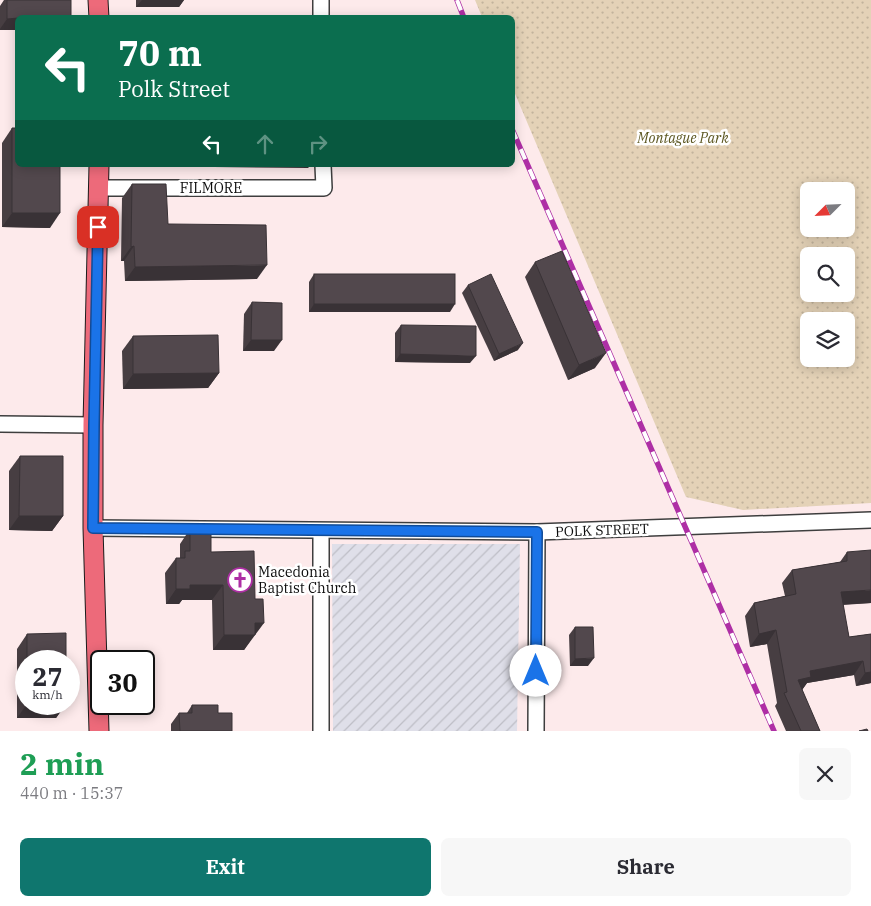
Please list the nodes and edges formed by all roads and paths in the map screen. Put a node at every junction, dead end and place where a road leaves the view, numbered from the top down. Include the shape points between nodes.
1 (98, 0) edge
2 (321, 0) edge
3 (98, 15) edge
4 (321, 15) edge
5 (99, 167) edge
6 (323, 167) edge
7 (100, 188) junction
8 (0, 424) edge
9 (94, 425) junction
10 (871, 520) edge
11 (93, 528) junction
12 (321, 531) junction
13 (537, 532) junction
14 (99, 731) edge
15 (321, 731) edge
16 (536, 731) edge

1 - 3 main road
2 - 4 street
5 - 7 main road
6 - 7 street, FILMORE via 324,188
7 - 9 main road
8 - 9 street
9 - 11 main road
10 - 13 street, POLK STREET
11 - 12 street, POLK STREET
11 - 14 main road
12 - 13 street, POLK STREET
12 - 15 street
13 - 16 street

